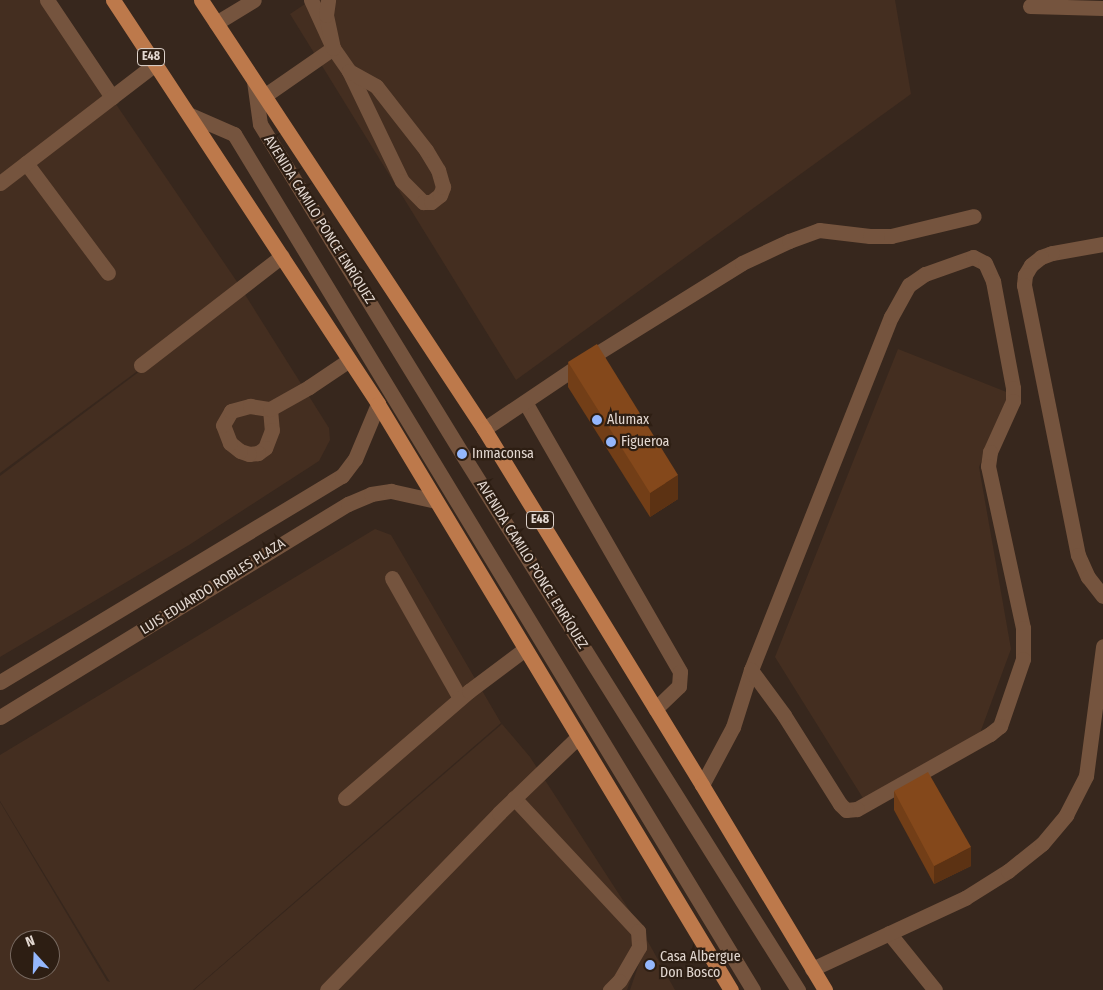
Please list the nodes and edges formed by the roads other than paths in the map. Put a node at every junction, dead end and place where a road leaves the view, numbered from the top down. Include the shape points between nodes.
1 (47, 0) edge
2 (113, 0) edge
3 (201, 0) edge
4 (254, 0) edge
5 (311, 0) edge
6 (328, 0) edge
7 (1030, 6) dead end
8 (1103, 8) edge
9 (216, 23) junction
10 (333, 48) junction
11 (155, 64) junction
12 (350, 71) junction
13 (254, 81) junction
14 (264, 96) junction
15 (112, 97) junction
16 (190, 115) junction
17 (26, 163) junction
18 (0, 183) edge
19 (974, 216) dead end
20 (1103, 244) edge
21 (282, 256) junction
22 (108, 273) dead end
23 (349, 360) junction
24 (141, 365) dead end
25 (524, 402) junction
26 (378, 404) junction
27 (270, 409) dead end
28 (484, 430) junction
29 (436, 500) junction
30 (392, 578) dead end
31 (1103, 596) edge
32 (1103, 646) edge
33 (525, 649) junction
34 (751, 670) junction
35 (0, 682) edge
36 (460, 698) junction
37 (655, 709) junction
38 (0, 718) edge
39 (578, 736) junction
40 (702, 785) junction
41 (345, 798) dead end
42 (514, 798) junction
43 (889, 932) junction
44 (812, 969) junction
45 (327, 990) edge
46 (610, 990) edge
47 (730, 990) edge
48 (753, 990) edge
49 (798, 990) edge
50 (824, 990) edge
51 (836, 990) edge
52 (935, 990) edge

1 - 15 street
2 - 11 main road, E48
3 - 9 main road, AVENIDA CAMILO PONCE ENRÍQUEZ / E48
4 - 9 street
5 - 10 street
6 - 10 street via 326,15
7 - 8 street
9 - 13 main road, AVENIDA CAMILO PONCE ENRÍQUEZ / E48
10 - 12 street
10 - 14 street
11 - 15 street
11 - 16 main road, E48
12 - 12 street via 376,86 426,150 438,170 443,187 440,196 431,202 423,202 402,181
13 - 14 main road, AVENIDA CAMILO PONCE ENRÍQUEZ / E48
13 - 49 street, AVENIDA CAMILO PONCE ENRÍQUEZ via 260,124 462,454
14 - 28 main road, AVENIDA CAMILO PONCE ENRÍQUEZ / E48
15 - 17 street
16 - 21 main road, E48
16 - 48 street, AVENIDA CAMILO PONCE ENRÍQUEZ via 234,134
17 - 18 street
17 - 22 street
19 - 25 street via 890,236 819,230 789,241 742,263
20 - 31 street via 1041,257 1031,265 1024,285 1078,555 1088,577
21 - 23 main road, E48
21 - 24 street
23 - 26 main road, E48
23 - 27 street
25 - 28 street
25 - 37 street via 680,672 679,686
26 - 29 main road, E48
26 - 35 street, LUIS EDUARDO ROBLES PLAZA via 356,459 342,476
28 - 37 main road, AVENIDA CAMILO PONCE ENRÍQUEZ / E48
29 - 33 main road, E48
29 - 38 street, LUIS EDUARDO ROBLES PLAZA via 391,491 371,494 348,504
30 - 36 street
32 - 43 street via 1086,776 1066,815 1042,844 1008,871 965,898
33 - 36 street
33 - 39 main road, E48
34 - 34 street via 784,714 846,810 857,809 1000,726 1023,659 1024,628 988,466 990,452 1013,401 1013,388 993,280 986,263 973,258 954,263 925,274 909,285 891,317
34 - 40 street via 733,727
36 - 41 street
37 - 40 main road, AVENIDA CAMILO PONCE ENRÍQUEZ / E48
39 - 42 street
39 - 47 main road, E48
40 - 44 main road, AVENIDA CAMILO PONCE ENRÍQUEZ / E48
42 - 45 street
42 - 46 street via 638,931 639,947
43 - 44 street
43 - 52 street
44 - 50 main road, AVENIDA CAMILO PONCE ENRÍQUEZ / E48
44 - 51 main road, AVENIDA CAMILO PONCE ENRÍQUEZ / E48

